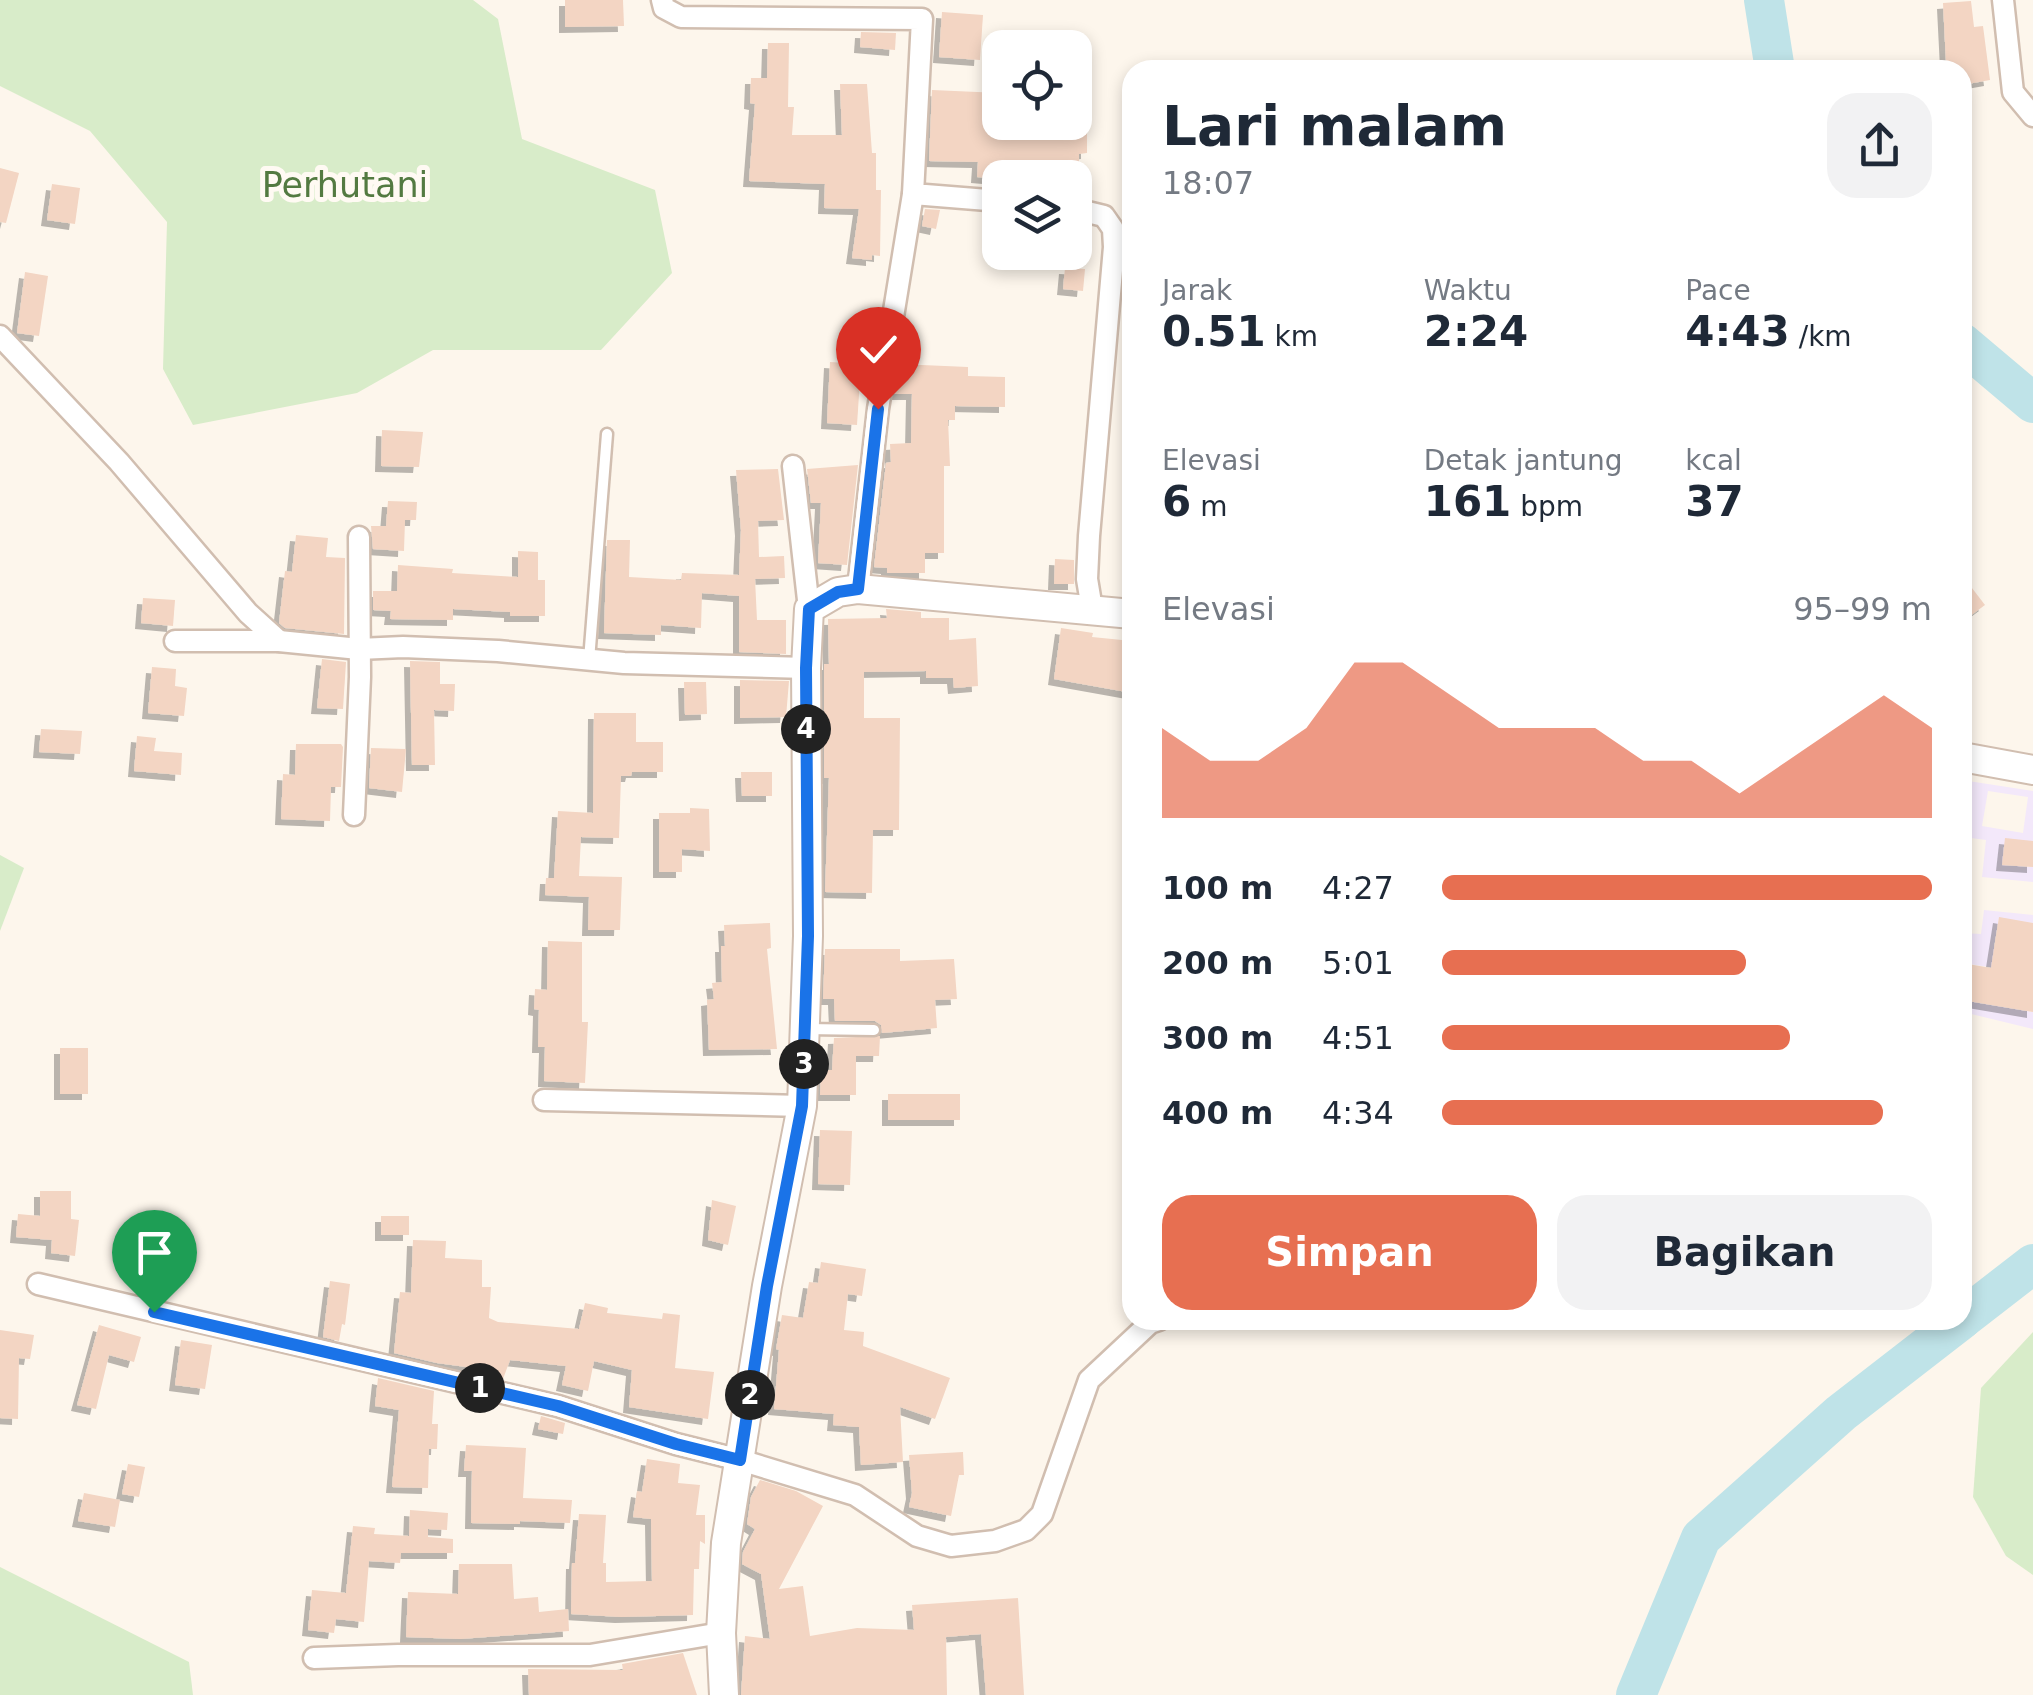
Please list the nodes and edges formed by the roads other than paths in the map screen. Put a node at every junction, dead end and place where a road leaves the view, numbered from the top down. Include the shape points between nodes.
1 (662, 0) edge
2 (2003, 0) edge
3 (925, 10) edge
4 (2033, 116) edge
5 (913, 194) junction
6 (982, 200) edge
7 (1092, 213) edge
8 (0, 336) edge
9 (607, 434) dead end
10 (793, 466) dead end
11 (360, 537) dead end
12 (858, 589) junction
13 (809, 609) junction
14 (1092, 609) junction
15 (1122, 613) edge
16 (175, 640) dead end
17 (279, 640) junction
18 (359, 649) junction
19 (589, 661) junction
20 (806, 668) junction
21 (1972, 759) edge
22 (2033, 770) edge
23 (354, 815) dead end
24 (805, 1029) junction
25 (874, 1030) dead end
26 (544, 1100) dead end
27 (802, 1106) junction
28 (38, 1284) dead end
29 (1143, 1330) edge
30 (740, 1460) junction
31 (720, 1634) junction
32 (314, 1658) dead end
33 (724, 1695) edge

1 - 3 street via 681,16
2 - 4 street via 2013,92
3 - 5 street
5 - 6 street
5 - 12 street via 878,409
7 - 14 street via 1113,229 1114,247 1089,536
8 - 17 street
9 - 19 lane
10 - 13 street
11 - 18 street
12 - 13 street
12 - 14 street
13 - 20 street
14 - 15 street
16 - 17 street
17 - 18 street
18 - 19 street via 498,651
18 - 23 street
19 - 20 street
20 - 24 street
21 - 22 street
24 - 25 lane
24 - 27 street
26 - 27 street
27 - 30 street
28 - 30 street via 558,1406
29 - 30 street via 1089,1380 1042,1514 1026,1530 995,1541 951,1546 917,1536 855,1495
30 - 31 street
31 - 32 street via 590,1654
31 - 33 street

